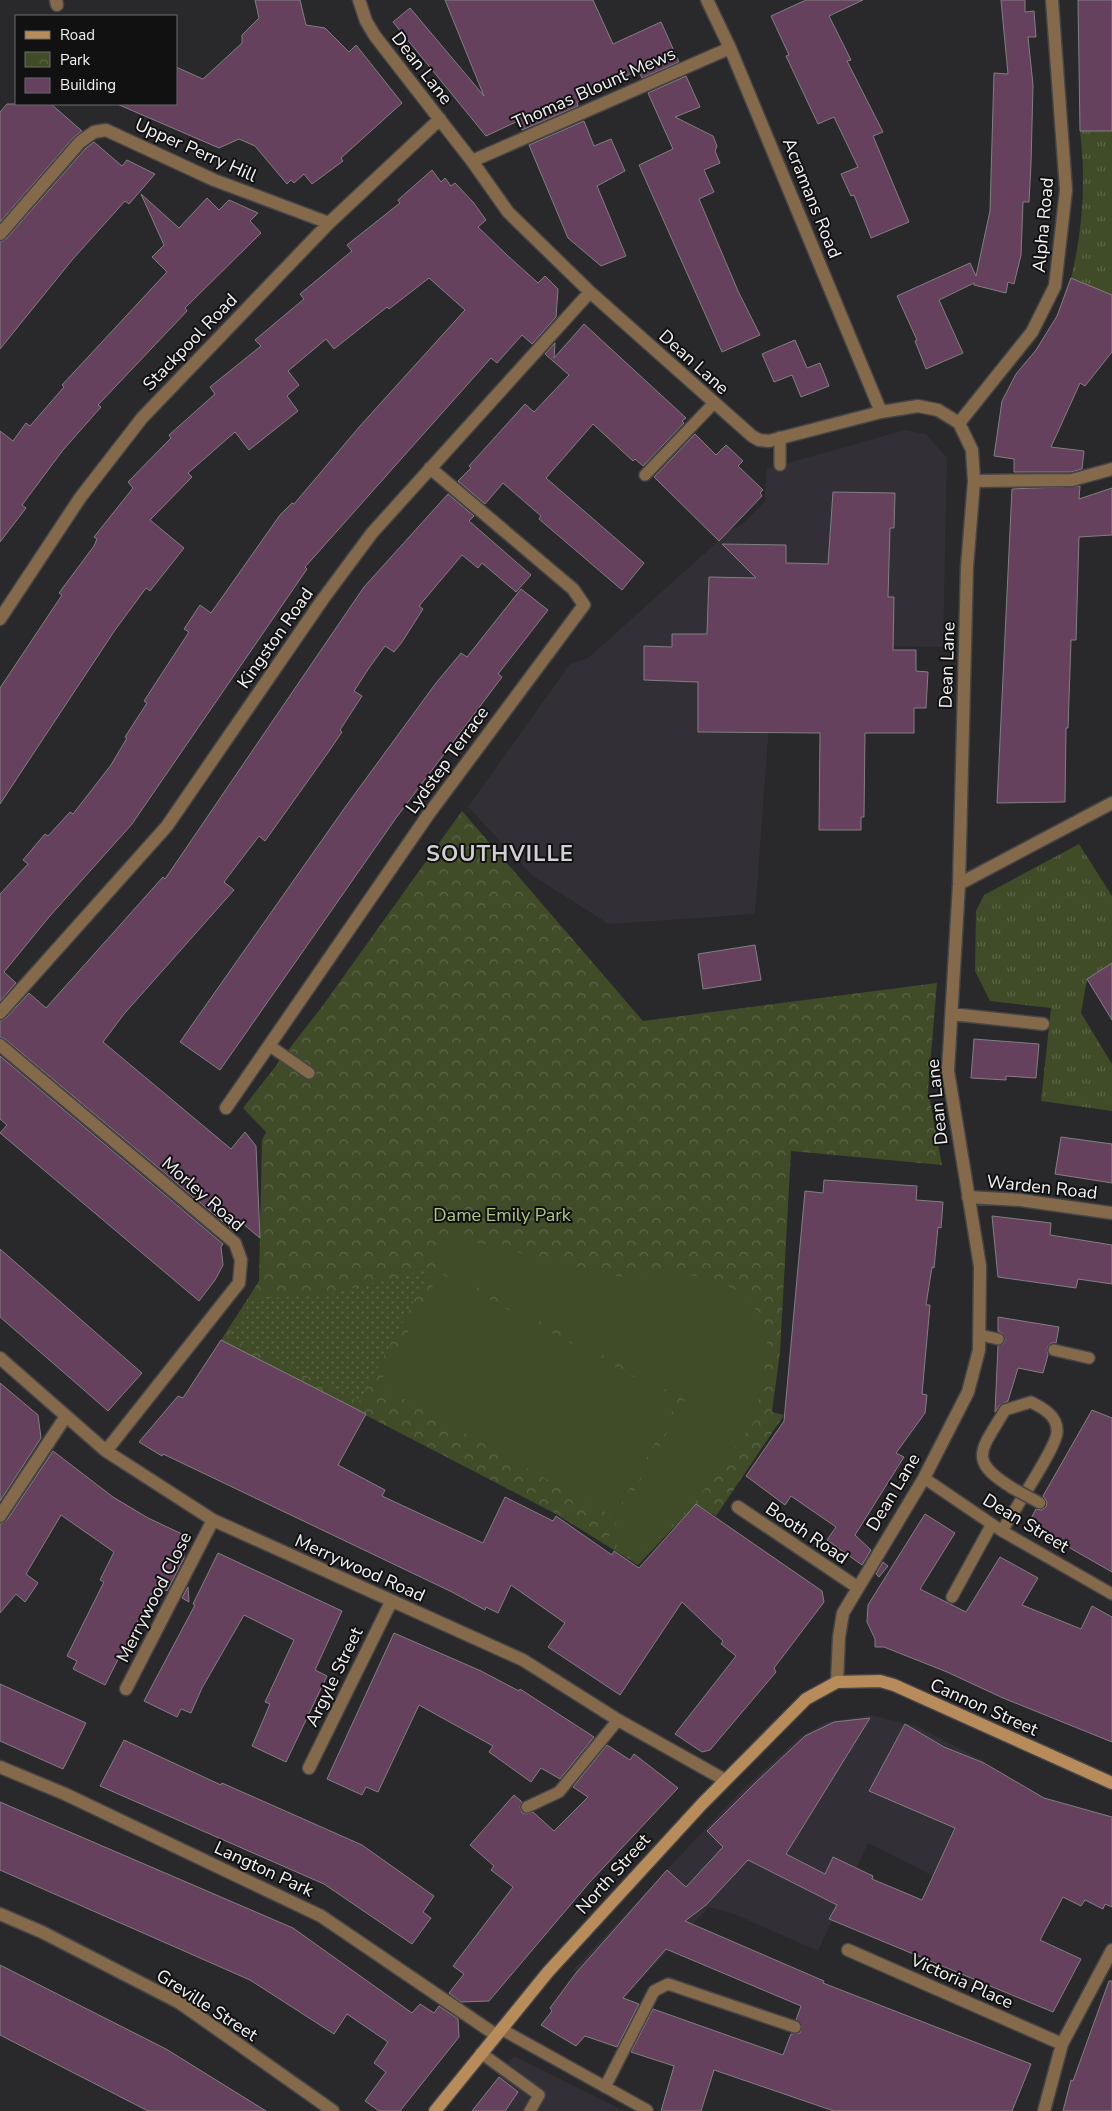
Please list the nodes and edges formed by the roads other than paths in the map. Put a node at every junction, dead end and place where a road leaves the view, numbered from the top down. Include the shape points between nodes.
1 (359, 0) edge
2 (707, 0) edge
3 (1052, 0) edge
4 (730, 48) junction
5 (440, 119) junction
6 (472, 161) junction
7 (329, 223) junction
8 (0, 234) edge
9 (590, 292) junction
10 (714, 403) junction
11 (881, 412) junction
12 (959, 422) junction
13 (780, 438) junction
14 (780, 465) dead end
15 (430, 468) junction
16 (1112, 469) edge
17 (645, 475) dead end
18 (974, 481) junction
19 (0, 619) edge
20 (1112, 803) edge
21 (959, 884) junction
22 (0, 1013) edge
23 (952, 1014) junction
24 (1043, 1024) dead end
25 (0, 1044) edge
26 (270, 1046) junction
27 (309, 1073) dead end
28 (226, 1108) dead end
29 (968, 1197) junction
30 (1112, 1213) edge
31 (980, 1335) junction
32 (998, 1339) dead end
33 (1054, 1350) dead end
34 (0, 1358) edge
35 (1088, 1358) dead end
36 (66, 1416) junction
37 (106, 1451) junction
38 (924, 1478) junction
39 (1040, 1503) dead end
40 (738, 1508) dead end
41 (0, 1516) edge
42 (213, 1520) junction
43 (992, 1524) junction
44 (1002, 1531) junction
45 (857, 1587) junction
46 (1112, 1594) edge
47 (952, 1596) dead end
48 (390, 1602) junction
49 (837, 1682) junction
50 (126, 1689) dead end
51 (618, 1720) junction
52 (0, 1767) edge
53 (309, 1768) dead end
54 (725, 1780) junction
55 (1112, 1783) edge
56 (527, 1807) dead end
57 (0, 1914) edge
58 (848, 1950) dead end
59 (1112, 1950) edge
60 (795, 2027) dead end
61 (498, 2032) junction
62 (1062, 2044) junction
63 (481, 2053) junction
64 (605, 2087) junction
65 (647, 2110) dead end
66 (333, 2111) edge
67 (435, 2111) edge
68 (530, 2111) edge
69 (1044, 2111) edge

1 - 5 street, Dean Lane via 375,36
2 - 4 street, Acramans Road
3 - 12 street, Alpha Road via 1066,190 1055,286 1032,332
4 - 6 street, Thomas Blount Mews
4 - 11 street, Acramans Road
5 - 6 street, Dean Lane
5 - 7 street, Stackpool Road
6 - 9 street, Dean Lane via 508,212
7 - 8 street, Upper Perry Hill via 214,180 106,130 94,132 80,142
7 - 19 street, Stackpool Road via 142,418 80,498
9 - 10 street, Dean Lane
9 - 15 street, Kingston Road
10 - 13 street, Dean Lane via 759,440
10 - 17 lane
11 - 12 street, Dean Lane via 918,406 938,410
11 - 13 street, Dean Lane
12 - 18 street, Dean Lane via 972,450
13 - 14 lane
15 - 22 street, Kingston Road via 372,533 323,599 167,826
15 - 26 street, Lydstep Terrace via 573,589 584,605 428,815
16 - 18 street via 1072,480
18 - 21 street, Dean Lane via 967,567
20 - 21 street
21 - 23 street, Dean Lane
23 - 24 street
23 - 29 street, Dean Lane via 948,1071
25 - 37 street, Morley Road via 235,1243 241,1260 239,1282
26 - 27 lane
26 - 28 street, Lydstep Terrace
29 - 30 street, Warden Road via 1020,1200
29 - 31 street, Dean Lane via 980,1266
31 - 32 lane
31 - 38 street, Dean Lane via 968,1392
33 - 35 lane
34 - 36 street, Merrywood Road
36 - 37 street, Merrywood Road
36 - 41 street
37 - 42 street, Merrywood Road
38 - 43 lane, Dean Street
38 - 45 street, Dean Lane
39 - 44 lane, bridge via 1014,1489 989,1473 982,1457 982,1449 1005,1410 1031,1402 1044,1408 1055,1420 1058,1433 1047,1456
40 - 45 street, Booth Road
42 - 48 street, Merrywood Road
42 - 50 street, Merrywood Close
43 - 44 lane, Dean Street
43 - 47 lane
44 - 46 lane, Dean Street
45 - 49 street, Dean Lane via 843,1613
48 - 51 street, Merrywood Road via 523,1660
48 - 53 street, Argyle Street
49 - 54 main road, North Street via 806,1699
49 - 55 main road, Cannon Street via 880,1680 894,1685
51 - 54 street, Merrywood Road
51 - 56 lane via 559,1792
52 - 61 street, Langton Park via 321,1916
54 - 61 main road, North Street via 561,1958
57 - 66 street, Greville Street via 180,2003
58 - 62 street, Victoria Place
59 - 62 street
60 - 64 lane via 668,1984 654,1991
61 - 63 main road, North Street
61 - 64 lane
62 - 69 street
63 - 67 main road, North Street
63 - 68 lane via 539,2095
64 - 65 lane

